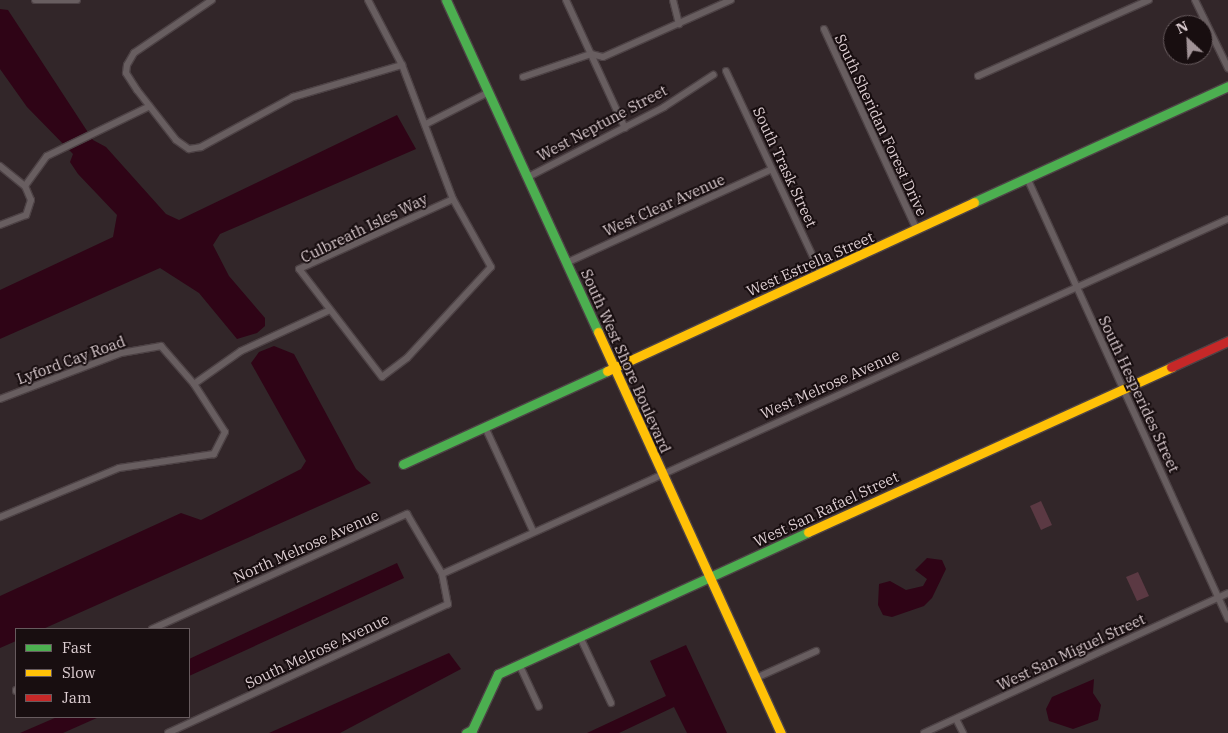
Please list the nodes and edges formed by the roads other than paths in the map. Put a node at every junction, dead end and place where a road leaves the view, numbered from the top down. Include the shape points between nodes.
1 (35, 0) edge
2 (77, 0) edge
3 (212, 0) edge
4 (368, 0) edge
5 (446, 0) edge
6 (566, 0) edge
7 (673, 0) edge
8 (731, 0) edge
9 (1149, 0) edge
10 (1195, 0) edge
11 (679, 24) junction
12 (824, 29) dead end
13 (591, 54) junction
14 (402, 65) junction
15 (1228, 68) edge
16 (726, 71) dead end
17 (713, 75) dead end
18 (978, 76) dead end
19 (523, 77) dead end
20 (1228, 86) edge
21 (489, 92) junction
22 (150, 106) junction
23 (426, 124) junction
24 (625, 128) junction
25 (0, 166) edge
26 (772, 169) junction
27 (528, 177) junction
28 (1028, 180) junction
29 (26, 186) junction
30 (453, 199) junction
31 (1228, 219) edge
32 (0, 225) edge
33 (917, 230) junction
34 (566, 263) junction
35 (821, 274) junction
36 (1077, 289) junction
37 (330, 310) junction
38 (1228, 342) edge
39 (614, 368) junction
40 (194, 384) junction
41 (1123, 389) junction
42 (0, 399) edge
43 (485, 427) junction
44 (402, 464) dead end
45 (661, 472) junction
46 (0, 517) edge
47 (533, 531) junction
48 (442, 574) junction
49 (709, 578) junction
50 (1228, 594) edge
51 (1218, 598) junction
52 (1228, 618) edge
53 (154, 628) edge
54 (580, 637) junction
55 (816, 651) dead end
56 (519, 664) junction
57 (756, 678) junction
58 (611, 702) dead end
59 (539, 707) dead end
60 (956, 719) junction
61 (168, 733) edge
62 (466, 733) edge
63 (781, 733) edge
64 (924, 733) edge
65 (963, 733) edge

1 - 2 street
3 - 22 street via 129,59 126,73
4 - 14 street
5 - 21 street, South West Shore Boulevard
6 - 13 street
7 - 11 street
8 - 11 street
9 - 18 street
10 - 15 street
11 - 13 street via 602,57
12 - 33 street, South Sheridan Forest Drive
13 - 19 street
13 - 24 street
14 - 22 street via 293,97 201,147 189,148 176,140
14 - 23 street
16 - 26 street, South Trask Street
17 - 24 street, West Neptune Street
20 - 28 street, West Estrella Street
21 - 23 street
21 - 27 street, South West Shore Boulevard
22 - 29 street via 47,156
23 - 30 street
24 - 27 street, West Neptune Street
25 - 29 street
26 - 34 street, West Clear Avenue
26 - 35 street, South Trask Street
27 - 34 street, South West Shore Boulevard
28 - 33 street, West Estrella Street
28 - 36 street, South Hesperides Street
29 - 32 street via 31,200 26,214
30 - 37 street, Culbreath Isles Way via 299,270
30 - 37 street via 491,267 407,358 382,376
31 - 36 street, West Melrose Avenue
33 - 35 street, West Estrella Street
34 - 39 street, South West Shore Boulevard
35 - 39 street, West Estrella Street
36 - 41 street, South Hesperides Street
36 - 45 street, West Melrose Avenue
37 - 40 street via 241,351
38 - 41 street, West San Rafael Street
39 - 43 street, West Estrella Street
39 - 45 street, South West Shore Boulevard
40 - 42 street, Lyford Cay Road via 160,346 121,353
40 - 46 street via 225,432 214,454 119,468
41 - 49 street, West San Rafael Street
41 - 51 street, South Hesperides Street
43 - 44 street, West Estrella Street
43 - 47 street
45 - 47 street, West Melrose Avenue
45 - 49 street, South West Shore Boulevard
47 - 48 street, West Melrose Avenue
48 - 53 street, North Melrose Avenue via 407,514
48 - 61 street, South Melrose Avenue via 448,604
49 - 54 street, West San Rafael Street
49 - 57 street, South West Shore Boulevard
50 - 51 street, West San Miguel Street
51 - 52 street, South Hesperides Street
51 - 60 street, West San Miguel Street
54 - 56 street, West San Rafael Street
54 - 58 street
55 - 57 street
56 - 59 street
56 - 62 street, West San Rafael Street via 498,674 472,730
57 - 63 street, South West Shore Boulevard
60 - 64 street, West San Miguel Street
60 - 65 street

